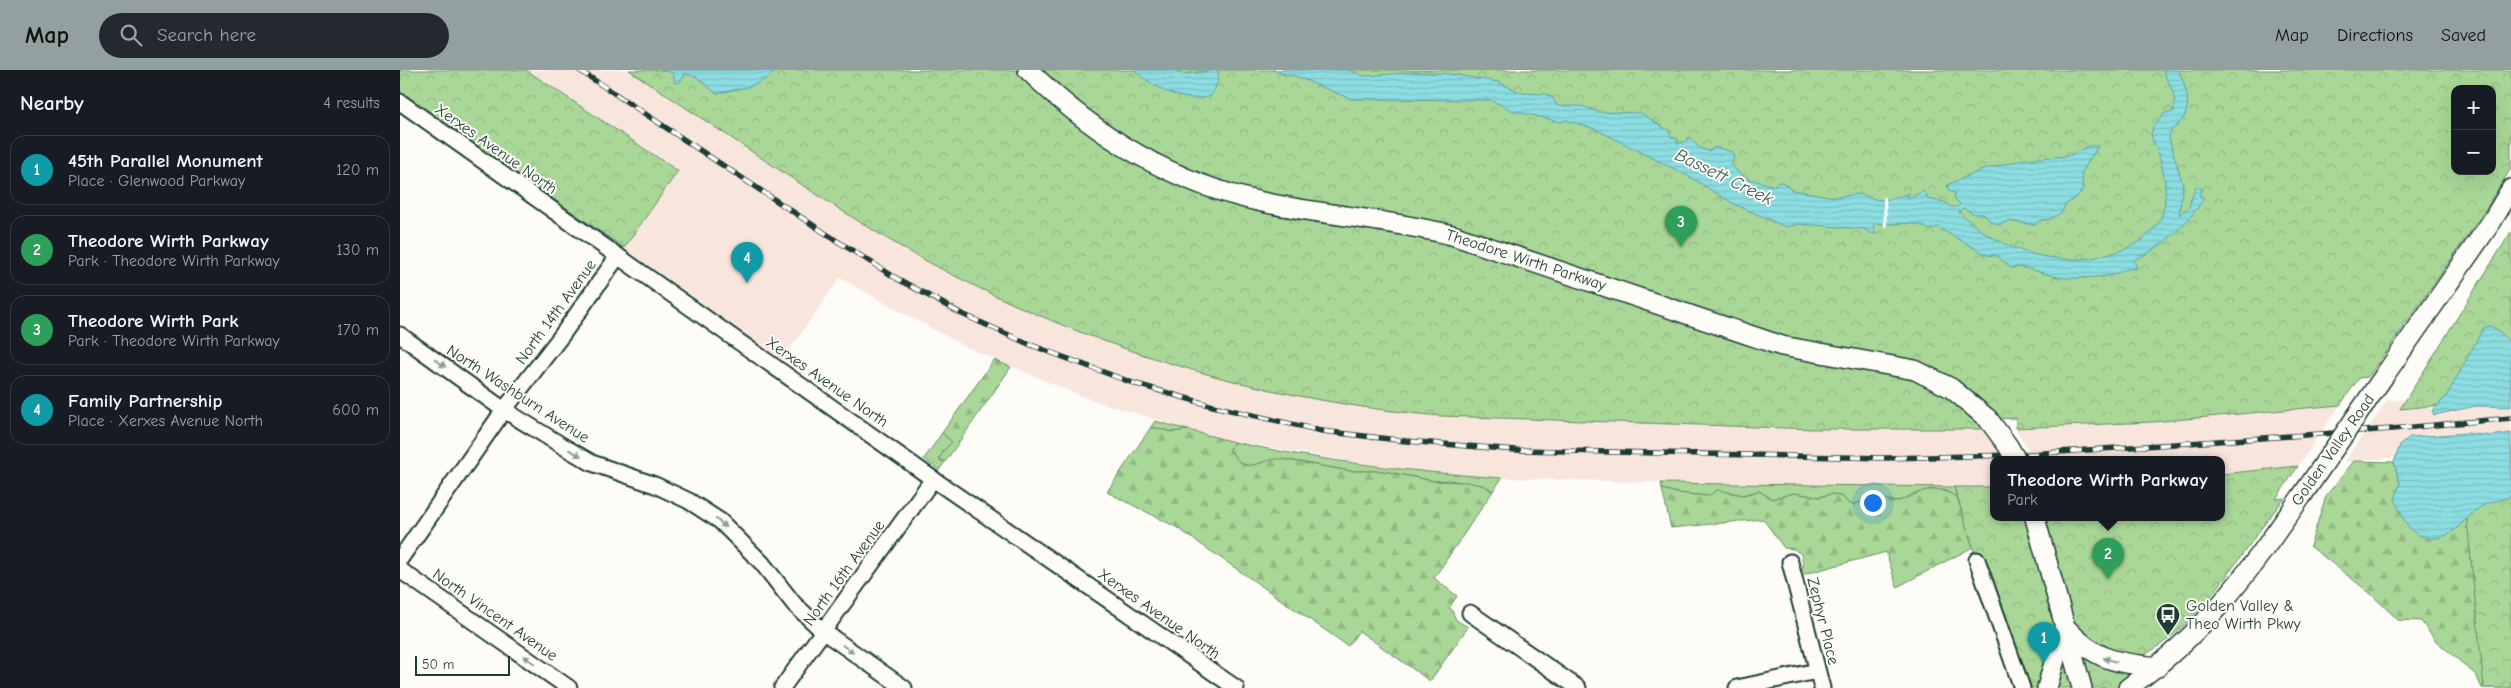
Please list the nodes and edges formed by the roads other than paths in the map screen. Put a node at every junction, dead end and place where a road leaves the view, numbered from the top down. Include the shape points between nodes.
1 (1028, 70) edge
2 (400, 102) edge
3 (2511, 189) edge
4 (618, 256) junction
5 (400, 335) edge
6 (504, 410) junction
7 (2013, 456) edge
8 (933, 479) junction
9 (2036, 521) edge
10 (400, 559) edge
11 (1977, 560) dead end
12 (1790, 562) dead end
13 (400, 570) edge
14 (1470, 613) dead end
15 (2064, 626) junction
16 (824, 632) junction
17 (2158, 667) junction
18 (1817, 671) junction
19 (569, 688) edge
20 (782, 688) edge
21 (904, 688) edge
22 (1236, 688) edge
23 (1578, 688) edge
24 (1737, 688) edge
25 (1822, 688) edge
26 (2022, 688) edge
27 (2047, 688) edge
28 (2082, 688) edge
29 (2128, 688) edge
30 (2148, 688) edge

1 - 7 street, Theodore Wirth Parkway, bridge via 1108,137 1186,179 1261,202 1452,234 1782,346 1915,370 1951,388 1988,419
2 - 4 street, Xerxes Avenue North
3 - 17 street, Golden Valley Road, bridge via 2492,222 2252,567 2199,630
4 - 6 street, North 14th Avenue
4 - 8 street, Xerxes Avenue North
5 -> 6 street, North Washburn Avenue
6 - 10 street, North 14th Avenue
6 -> 16 street, North Washburn Avenue via 592,462 656,484 720,521 762,563 794,604
8 - 16 street, North 16th Avenue
8 - 22 street, Xerxes Avenue North
9 - 15 street
11 - 26 street
12 - 18 street, Zephyr Place
19 -> 13 street, North Vincent Avenue
14 - 23 street
17 -> 15 street via 2126,664 2101,657 2080,643
15 - 27 street
15 - 28 street
16 - 20 street, North 16th Avenue
16 -> 21 street, North Washburn Avenue
17 - 29 street, Golden Valley Road
17 - 30 street
18 - 24 street
18 - 25 street, Zephyr Place

